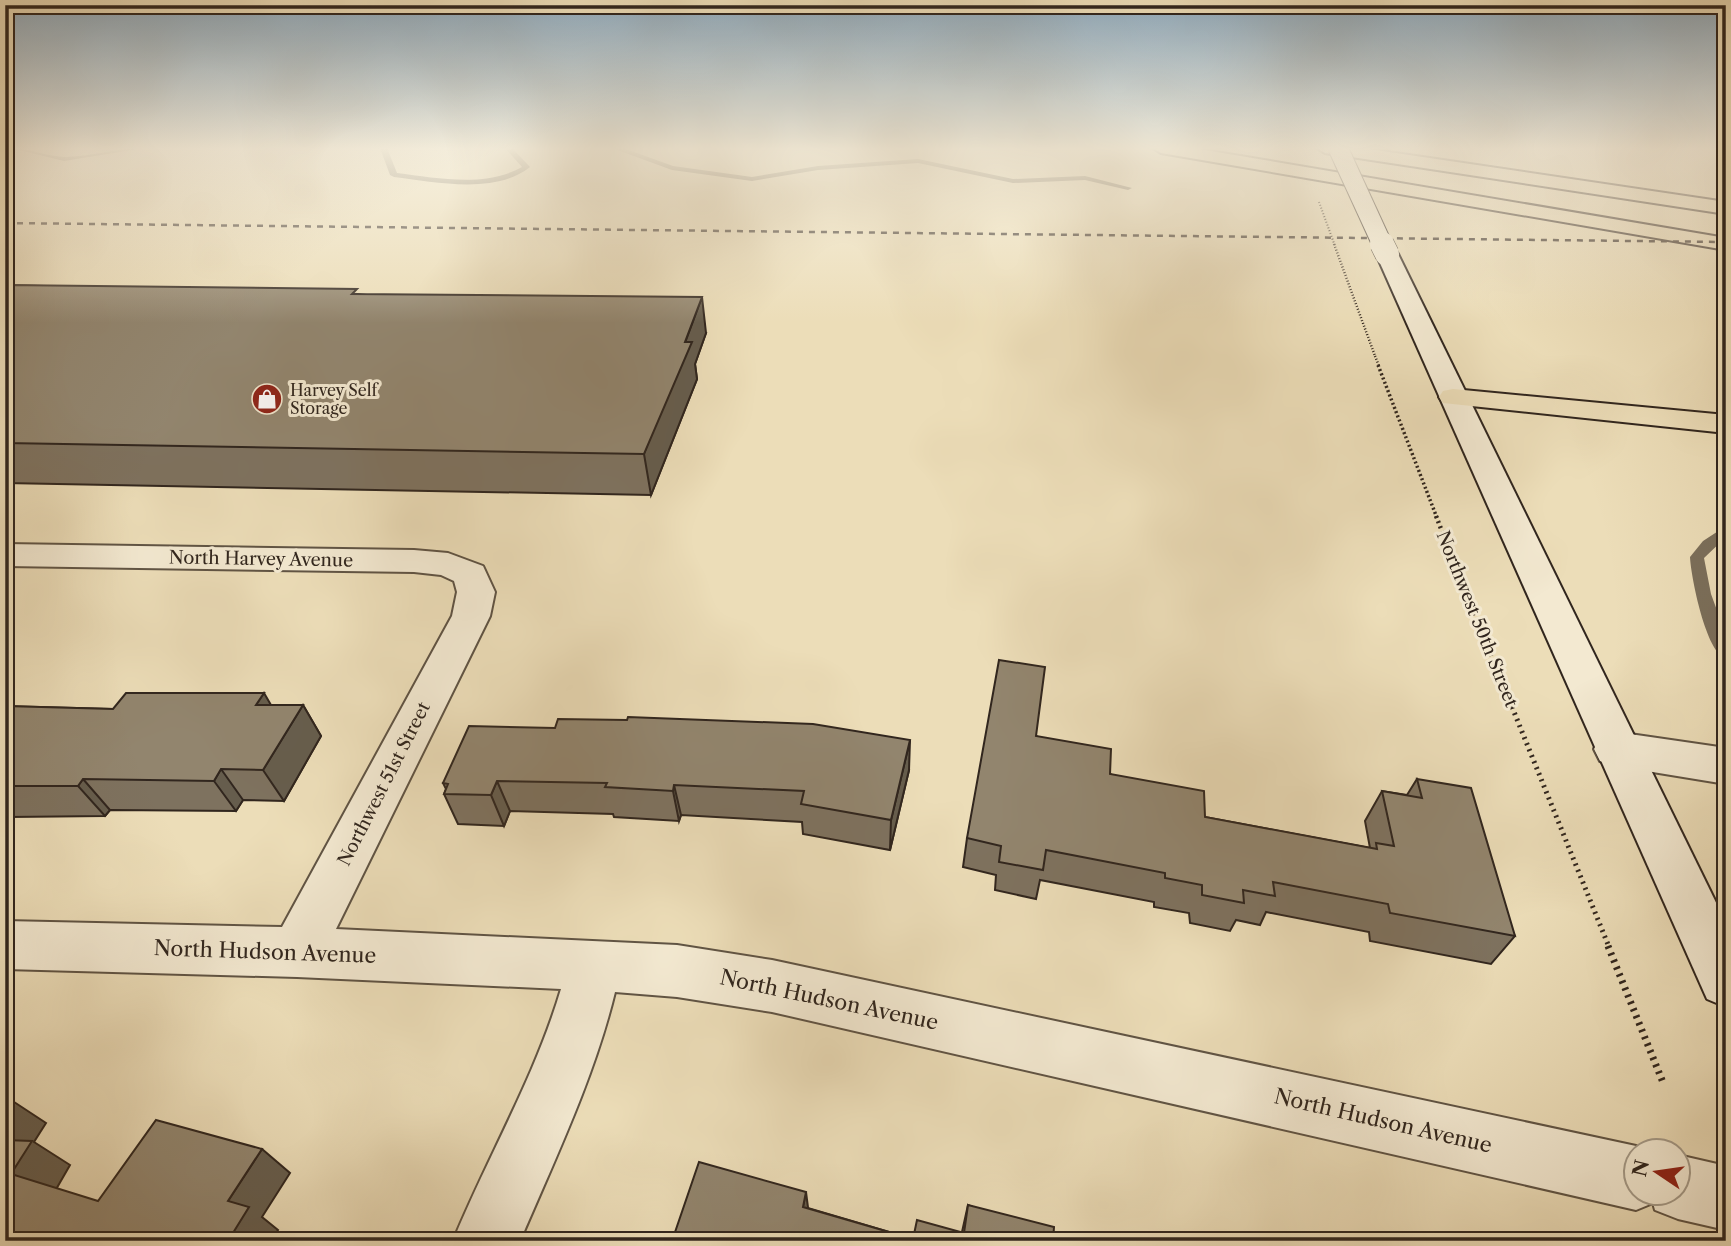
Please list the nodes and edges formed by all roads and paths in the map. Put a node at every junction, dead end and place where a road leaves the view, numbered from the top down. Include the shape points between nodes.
1 (1320, 206) edge
2 (1365, 206) edge
3 (1503, 206) edge
4 (1726, 244) edge
5 (1453, 397) junction
6 (1726, 424) edge
7 (5, 555) edge
8 (471, 617) joint
9 (1616, 749) junction
10 (1726, 766) edge
11 (5, 945) edge
12 (297, 952) junction
13 (595, 965) junction
14 (1726, 981) edge
15 (1664, 1085) dead end
16 (1622, 1175) edge
17 (1692, 1190) edge
18 (1726, 1198) edge
19 (486, 1241) edge

1 - 15 path, Northwest 50th Street, bridge via 1461,582
2 - 5 street, bridge
3 - 4 highway
5 - 6 highway
5 - 9 street
7 - 8 street, North Harvey Avenue via 448,564 470,574 476,592
8 - 12 street, Northwest 51st Street
9 - 10 street
9 - 14 street
11 - 12 street, North Hudson Avenue
12 - 13 street, North Hudson Avenue
13 - 16 street, North Hudson Avenue via 677,971 772,986
13 - 19 street via 554,1093
17 - 18 street

